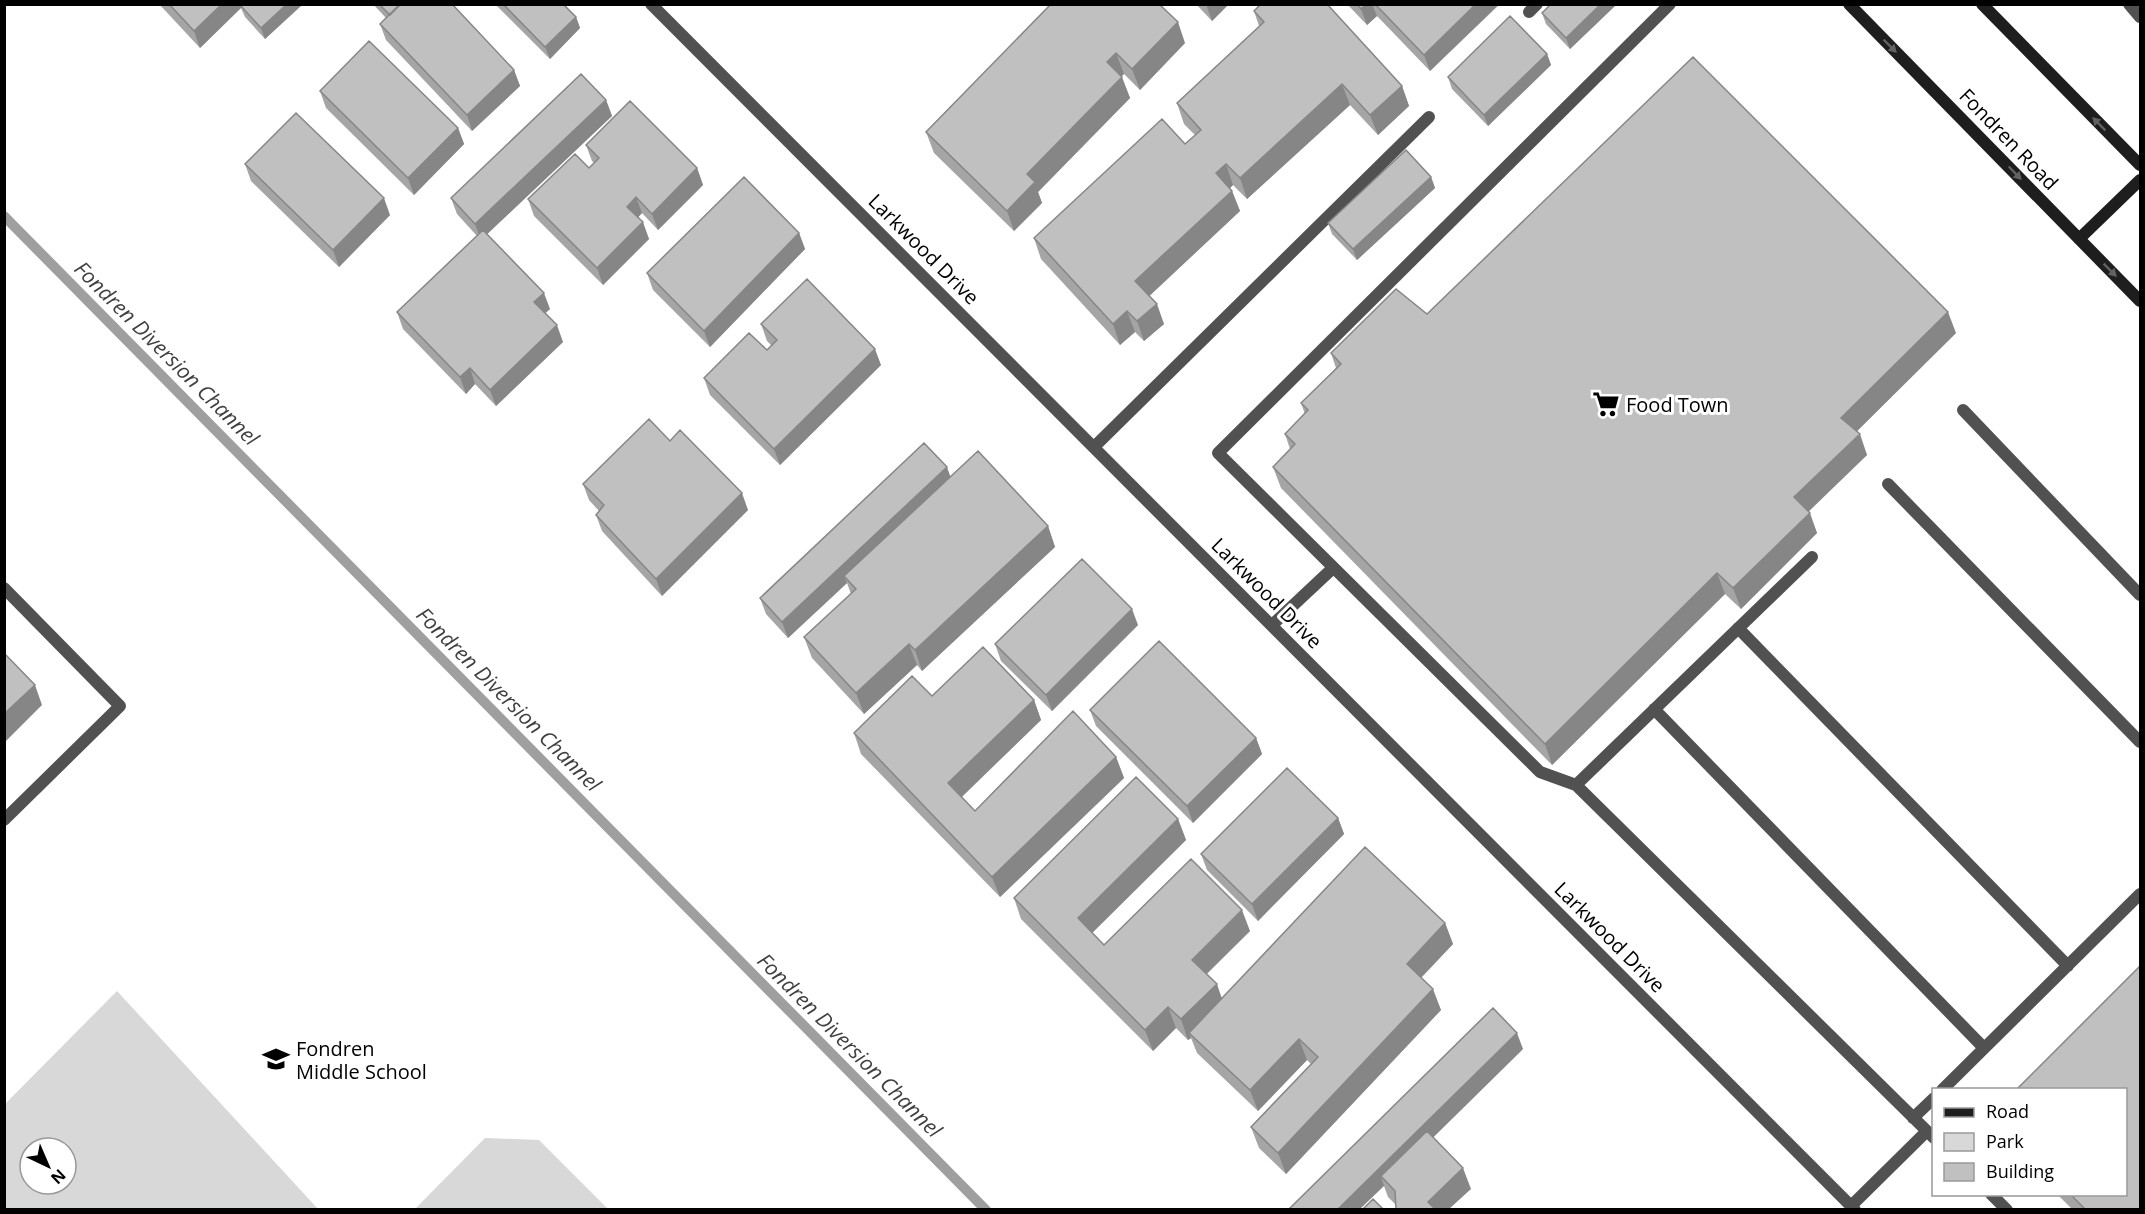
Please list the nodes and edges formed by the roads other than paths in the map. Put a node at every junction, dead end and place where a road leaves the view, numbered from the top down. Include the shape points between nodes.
1 (651, 4) edge
2 (1670, 4) edge
3 (1849, 4) edge
4 (1982, 4) edge
5 (2129, 4) edge
6 (2140, 16) edge
7 (1429, 117) dead end
8 (2140, 165) edge
9 (2140, 180) edge
10 (2079, 239) junction
11 (2140, 301) edge
12 (1963, 410) dead end
13 (1094, 447) junction
14 (1888, 484) dead end
15 (1812, 556) dead end
16 (1333, 568) junction
17 (4, 588) edge
18 (2140, 595) edge
19 (1272, 626) junction
20 (1738, 628) junction
21 (1654, 709) junction
22 (2140, 742) edge
23 (1575, 785) junction
24 (4, 820) edge
25 (2140, 894) edge
26 (2068, 966) junction
27 (1984, 1048) junction
28 (1943, 1088) edge
29 (1932, 1100) edge
30 (1913, 1118) junction
31 (1930, 1134) edge
32 (1993, 1196) edge
33 (1853, 1208) edge
34 (2007, 1209) edge

1 - 13 street, Larkwood Drive
2 - 16 street via 1218,453
3 -> 10 main road, Fondren Road
8 -> 4 main road
5 - 6 street
7 - 13 street
9 - 10 main road
10 -> 11 main road, Fondren Road
12 - 18 street
13 - 19 street, Larkwood Drive
14 - 22 street
15 - 20 street
16 - 19 street
16 - 23 street via 1540,772
17 - 24 street via 120,706
19 - 33 street, Larkwood Drive
20 - 21 street
20 - 26 street
21 - 23 street
21 - 27 street
23 - 30 street
25 - 26 street
26 - 27 street
27 - 28 street
29 - 30 street
30 - 31 street
31 - 33 street
32 - 34 street

